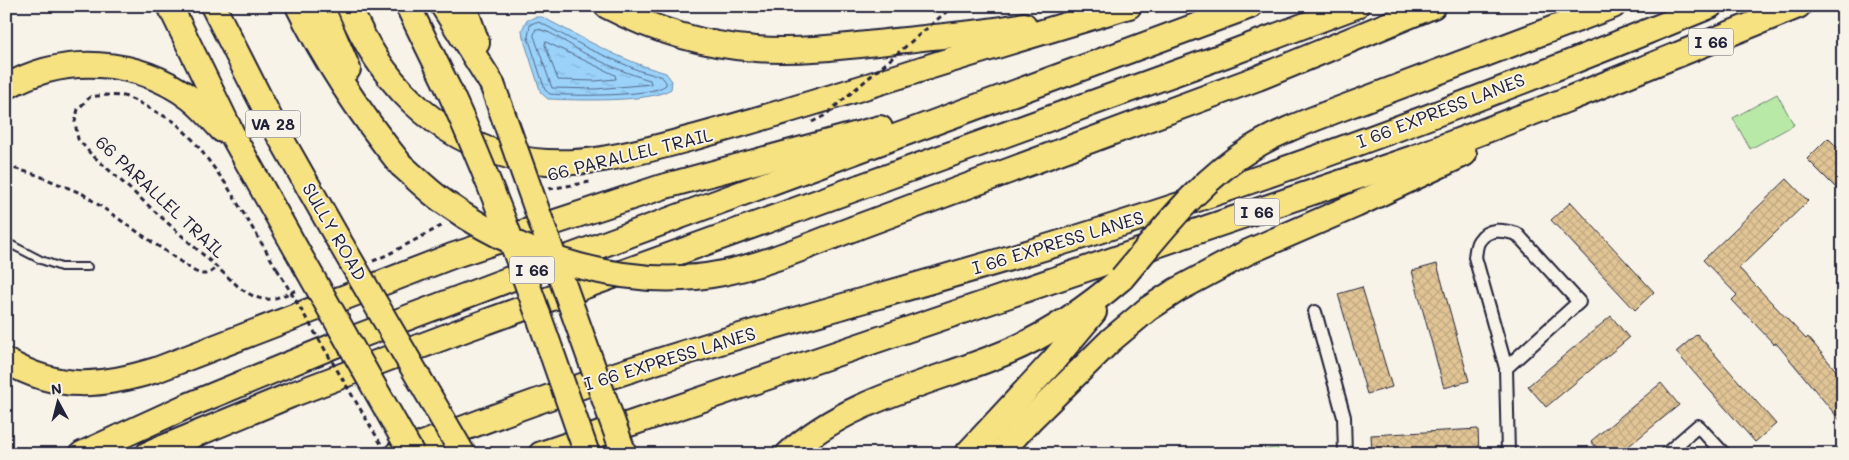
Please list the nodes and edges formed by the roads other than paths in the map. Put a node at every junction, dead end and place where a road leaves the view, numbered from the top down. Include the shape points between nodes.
1 (170, 6) edge
2 (213, 6) edge
3 (298, 6) edge
4 (321, 6) edge
5 (349, 6) edge
6 (408, 6) edge
7 (443, 6) edge
8 (464, 6) edge
9 (607, 6) edge
10 (1098, 6) edge
11 (1129, 6) edge
12 (1250, 6) edge
13 (1311, 6) edge
14 (1356, 6) edge
15 (1433, 6) edge
16 (1613, 6) edge
17 (1710, 6) edge
18 (1798, 6) edge
19 (1623, 77) junction
20 (492, 84) junction
21 (6, 87) edge
22 (989, 102) junction
23 (972, 146) junction
24 (248, 163) junction
25 (401, 165) junction
26 (6, 242) edge
27 (88, 267) dead end
28 (1315, 312) dead end
29 (1071, 327) junction
30 (6, 361) edge
31 (1506, 368) junction
32 (1072, 379) junction
33 (82, 454) edge
34 (148, 454) edge
35 (397, 454) edge
36 (412, 454) edge
37 (463, 454) edge
38 (541, 454) edge
39 (587, 454) edge
40 (624, 454) edge
41 (788, 454) edge
42 (967, 454) edge
43 (999, 454) edge
44 (1019, 454) edge
45 (1345, 454) edge
46 (1508, 454) edge
47 (1666, 454) edge
48 (1724, 454) edge

1 - 24 highway
2 - 37 highway, SULLY ROAD / VA 28, bridge via 275,128
3 - 25 highway via 336,76 372,130
4 - 25 highway via 367,108
5 - 11 highway via 373,56 388,77 404,96 436,122 465,139 504,154 563,162 621,156 759,120
6 - 39 highway, bridge via 497,203
7 - 20 highway
8 - 20 highway
9 - 10 highway via 650,26 699,40 756,49 791,49 1003,29
12 - 22 highway, I 66
13 - 23 highway via 1124,75
14 - 23 highway
15 - 25 highway, bridge via 1258,78 758,264 722,273 683,278 626,276 570,263 492,232 446,204
16 - 29 highway, bridge via 1329,113 1253,147 1197,192 1122,278 1095,300
17 - 35 highway, I 66 EXPRESS LANES via 1452,108 1222,191 1070,240 628,370
18 - 19 highway, I 66
19 - 32 highway via 1372,198 1211,271 1148,309
19 - 38 highway, I 66 via 1360,177
20 - 40 highway, bridge
21 - 24 highway via 42,71 66,66 118,66 143,72 191,98
22 - 30 highway via 662,186 452,256 156,370 122,379 69,383 36,376
22 - 33 highway, I 66 via 338,344 195,402
23 - 34 highway via 430,343 260,407
24 - 36 highway, bridge
26 - 27 lane via 61,267
28 - 45 street via 1344,417
29 - 41 highway via 857,408 813,432
29 - 42 highway
31 - 31 street via 1475,257 1478,242 1487,233 1503,229 1517,234 1579,302
31 - 46 street
32 - 43 highway
32 - 44 highway
47 - 48 street via 1698,426

